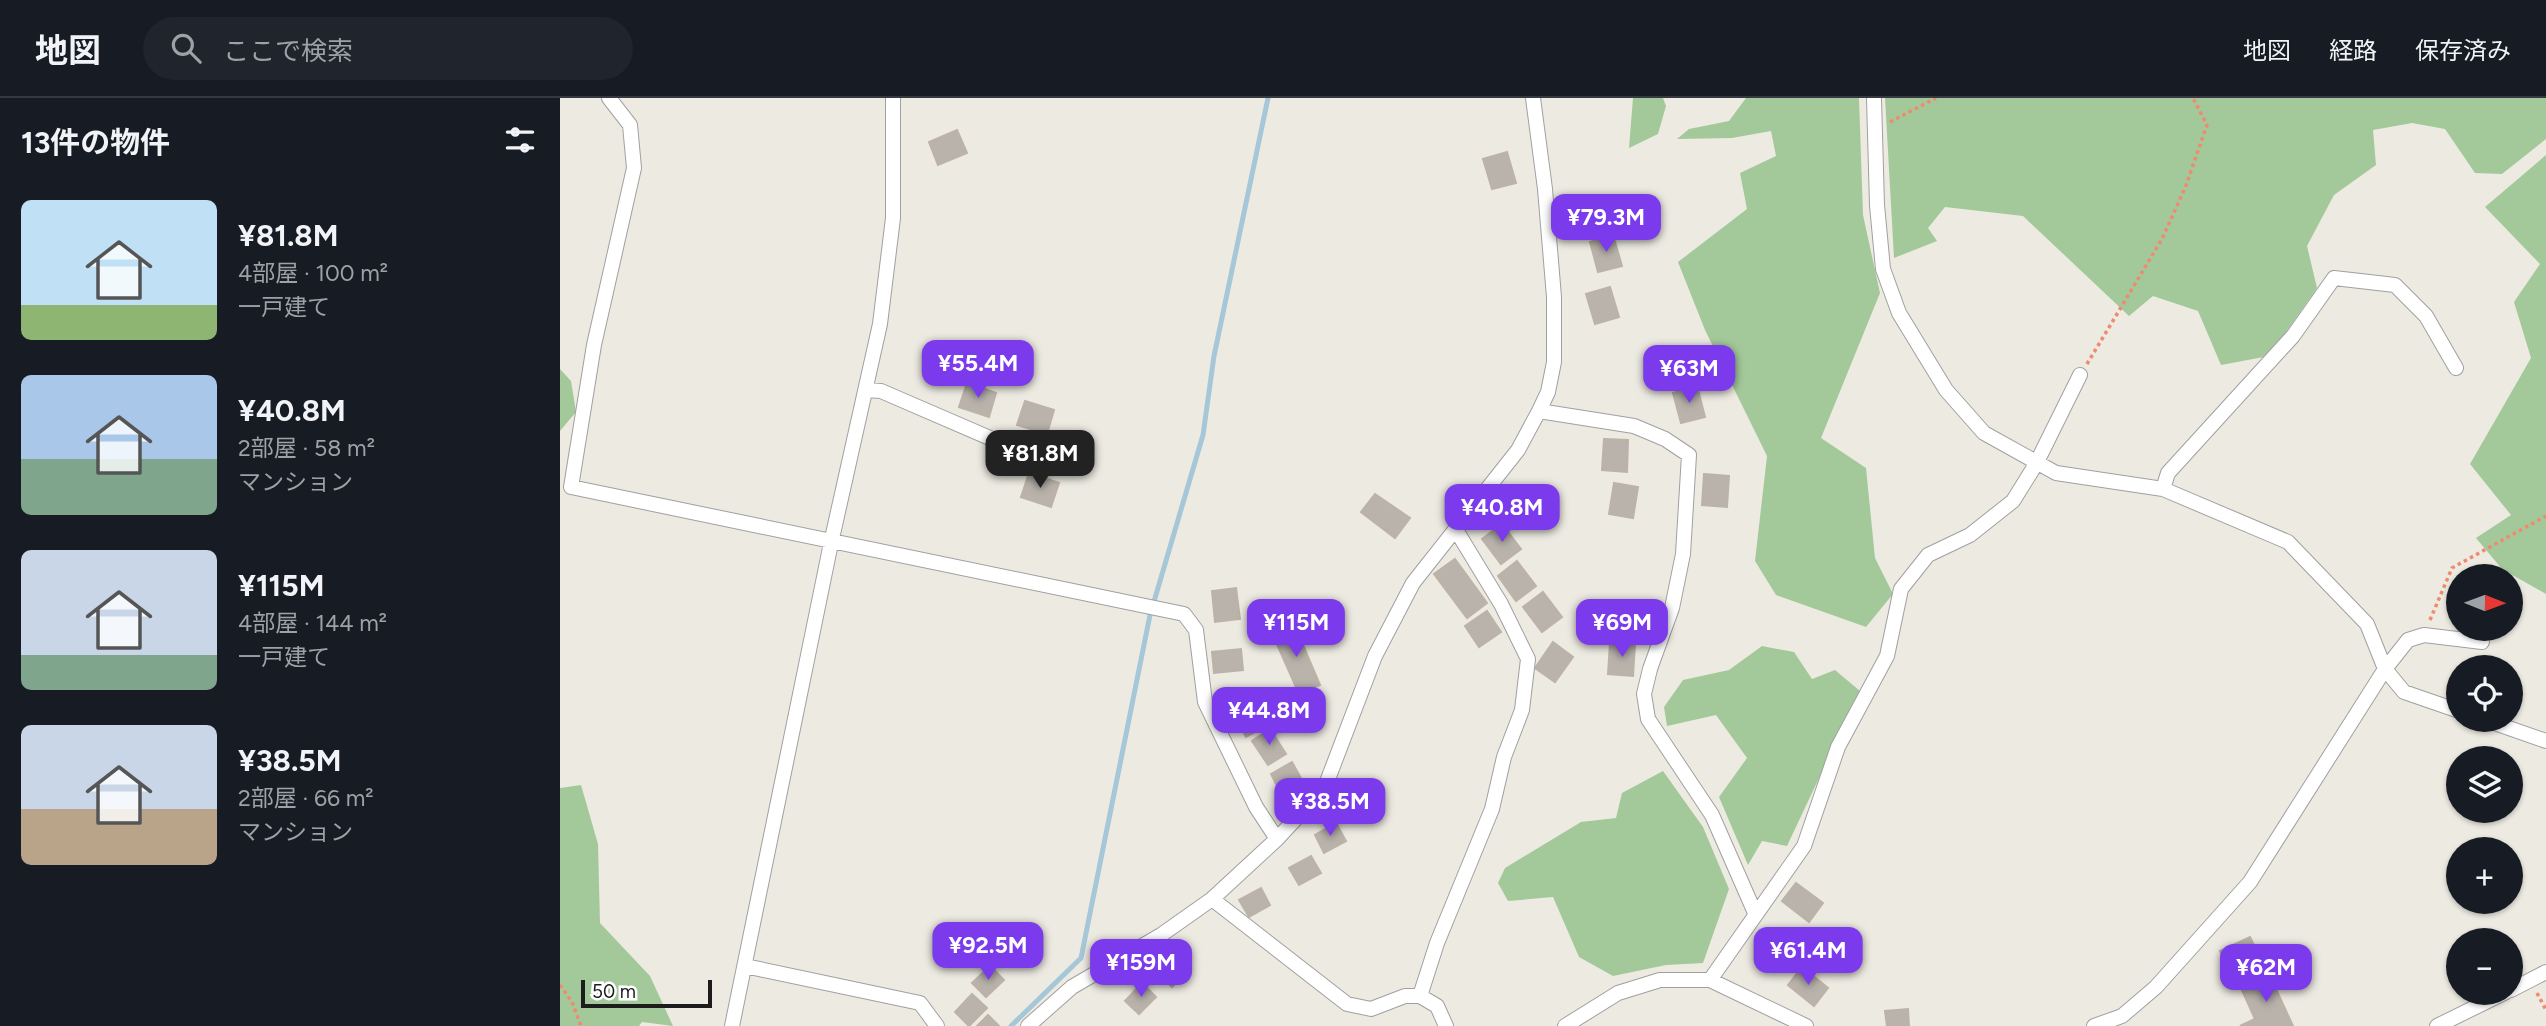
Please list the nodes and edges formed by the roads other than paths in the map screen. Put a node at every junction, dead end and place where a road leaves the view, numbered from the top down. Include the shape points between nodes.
1 (609, 98) edge
2 (893, 98) edge
3 (1534, 98) edge
4 (1874, 98) edge
5 (2456, 368) dead end
6 (2080, 375) road end
7 (866, 390) junction
8 (1539, 411) junction
9 (1043, 461) dead end
10 (2036, 464) junction
11 (2163, 489) junction
12 (1455, 530) junction
13 (831, 543) junction
14 (2482, 642) dead end
15 (2385, 670) junction
16 (2446, 707) edge
17 (2520, 732) edge
18 (2546, 741) edge
19 (1277, 839) junction
20 (1212, 899) junction
21 (1755, 912) junction
22 (745, 965) junction
23 (2546, 972) edge
24 (1710, 980) junction
25 (2523, 984) edge
26 (1420, 996) junction
27 (2480, 1005) edge
28 (732, 1026) edge
29 (937, 1026) edge
30 (1028, 1026) edge
31 (1446, 1026) edge
32 (1565, 1026) edge
33 (1806, 1026) edge
34 (2094, 1026) edge
35 (2437, 1026) edge

1 - 13 street via 630,125 634,168 594,345 571,487
2 - 7 street via 893,218 880,324
3 - 8 street via 1554,297 1554,362
4 - 10 street via 1883,270 1899,313 1946,390 1984,433
5 - 11 street via 2426,316 2395,285 2334,278 2293,336 2168,473
6 - 10 street
7 - 9 street via 881,391
7 - 13 street
8 - 12 street via 1518,450
8 - 21 street via 1634,426 1689,455 1680,567 1644,694 1648,719 1712,815
10 - 11 street via 2056,473
10 - 21 street via 2013,501 1970,535 1928,555 1902,589 1887,656 1838,747 1804,846
11 - 15 street via 2288,542 2367,624
12 - 19 street via 1412,583 1375,656 1325,786
12 - 26 street via 1501,604 1528,659 1522,710 1503,757 1492,809
13 - 19 street via 1184,614 1196,630 1205,702 1256,807
13 - 22 street
14 - 15 street via 2424,635 2408,640
15 - 16 street via 2404,692
15 - 34 street via 2250,882 2156,987 2122,1016
17 - 18 street
19 - 20 street
20 - 26 street via 1347,1004 1371,1009 1405,996
20 - 30 street via 1072,987
21 - 24 street
22 - 28 street
22 - 29 street via 920,1003
23 - 25 street
24 - 32 street via 1660,980 1618,993
24 - 33 street
26 - 31 street via 1437,1006
27 - 35 street

